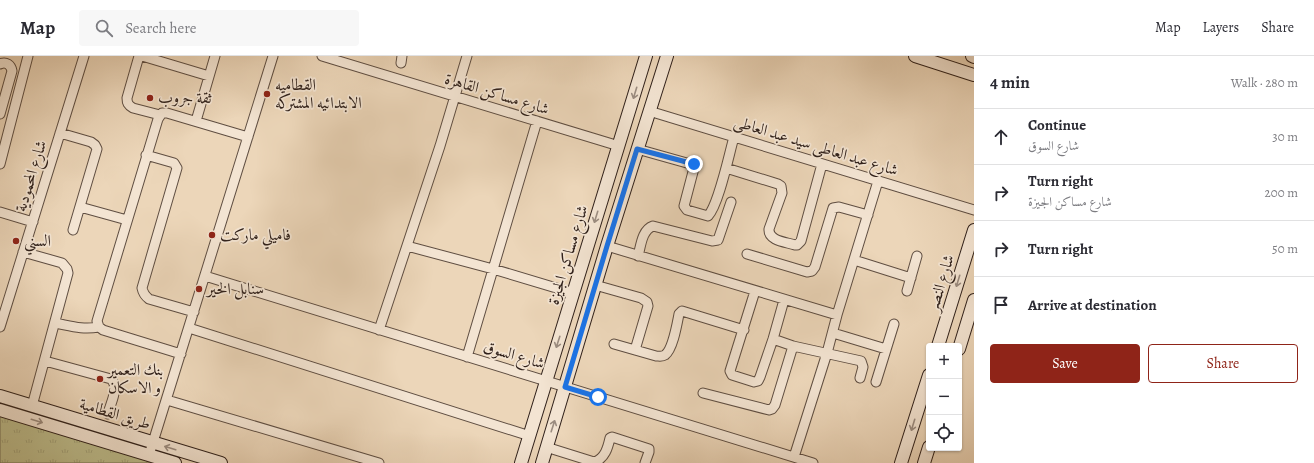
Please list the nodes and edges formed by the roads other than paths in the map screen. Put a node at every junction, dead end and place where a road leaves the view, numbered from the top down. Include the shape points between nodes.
1 (28, 56) edge
2 (84, 56) edge
3 (139, 56) edge
4 (142, 56) edge
5 (215, 56) edge
6 (274, 56) edge
7 (323, 56) edge
8 (467, 56) edge
9 (646, 56) edge
10 (667, 56) edge
11 (915, 56) edge
12 (0, 64) edge
13 (974, 75) edge
14 (209, 76) junction
15 (454, 96) junction
16 (649, 111) junction
17 (0, 114) edge
18 (160, 115) junction
19 (196, 121) junction
20 (537, 121) junction
21 (60, 133) junction
22 (248, 137) junction
23 (734, 137) junction
24 (619, 146) junction
25 (637, 149) junction
26 (146, 155) junction
27 (0, 164) edge
28 (822, 164) junction
29 (726, 168) junction
30 (878, 181) junction
31 (731, 202) dead end
32 (80, 207) junction
33 (974, 210) edge
34 (0, 212) edge
35 (868, 215) junction
36 (127, 220) junction
37 (33, 222) junction
38 (73, 230) dead end
39 (974, 230) edge
40 (407, 246) junction
41 (607, 246) junction
42 (23, 252) junction
43 (747, 254) dead end
44 (638, 256) junction
45 (917, 256) dead end
46 (854, 260) junction
47 (493, 269) junction
48 (205, 276) junction
49 (911, 278) junction
50 (595, 285) junction
51 (756, 291) junction
52 (907, 291) dead end
53 (573, 293) junction
54 (784, 300) junction
55 (974, 300) edge
56 (194, 312) junction
57 (837, 315) junction
58 (54, 323) junction
59 (894, 324) dead end
60 (0, 327) edge
61 (99, 327) junction
62 (189, 328) junction
63 (379, 330) junction
64 (744, 330) junction
65 (833, 333) junction
66 (773, 339) junction
67 (939, 343) edge
68 (961, 343) edge
69 (614, 344) dead end
70 (793, 346) junction
71 (886, 349) junction
72 (635, 350) junction
73 (827, 353) junction
74 (181, 354) junction
75 (467, 356) junction
76 (44, 361) junction
77 (860, 378) dead end
78 (928, 379) edge
79 (546, 381) junction
80 (876, 382) dead end
81 (565, 387) junction
82 (703, 393) dead end
83 (0, 396) edge
84 (167, 400) junction
85 (32, 406) junction
86 (0, 410) edge
87 (108, 414) dead end
88 (530, 436) junction
89 (154, 443) junction
90 (546, 447) junction
91 (928, 451) edge
92 (149, 455) junction
93 (794, 457) junction
94 (175, 463) edge
95 (221, 463) edge
96 (379, 463) edge
97 (521, 463) edge
98 (542, 463) edge
99 (645, 463) edge
100 (813, 463) edge
101 (901, 463) edge
102 (924, 463) edge

1 - 27 street
2 - 21 street, شارع المحمودية
3 - 18 street via 127,102 133,108
4 - 14 street
5 - 14 street
6 - 22 street
7 - 15 street, شارع مساكن القاهرة
8 - 15 street
9 -> 24 street, شارع مساكن الجيزة
10 - 16 street
11 - 13 street
12 - 17 street via 10,65 12,71
14 - 19 street
15 - 20 street, شارع مساكن القاهرة
15 - 40 street
16 - 23 street, شارع عبد العاطى سيد عبد العاطى
16 - 25 street
18 - 19 street via 167,113
18 - 26 street
19 - 22 street
20 - 24 street, شارع مساكن القاهرة
20 - 47 street
21 - 32 street via 91,142 96,147
21 - 37 street, شارع المحمودية
22 - 48 street
23 - 28 street, شارع عبد العاطى سيد عبد العاطى
23 - 29 street
24 -> 53 street, شارع مساكن الجيزة
25 - 29 street via 694,164 684,206 687,210 706,216 711,212
25 - 41 street
26 - 36 street
26 - 56 street via 174,163 178,168 142,288 149,299
28 - 29 street via 801,241 797,245 772,238 769,234 782,193 781,186
28 - 30 street, شارع عبد العاطى سيد عبد العاطى
30 - 33 street, شارع عبد العاطى سيد عبد العاطى
30 - 35 street
31 - 44 street via 718,240 712,241 653,226 645,232
32 - 36 street
32 - 38 street
34 - 37 street
35 - 43 street via 839,207 833,208 812,271 807,272
35 - 46 street
36 - 61 street via 97,317
37 - 42 street, شارع المحمودية
39 -> 67 street, شارع النصر
40 - 47 street
40 - 63 street
41 - 44 street
41 - 50 street
42 - 58 street via 62,263 68,269
42 - 60 street, شارع المحمودية
44 - 51 street
45 - 49 street
46 - 49 street
46 - 57 street
47 - 53 street
47 - 75 street
48 - 56 street
48 - 63 street, شارع السوق
49 - 52 street
50 - 72 street via 647,302
50 - 81 street
51 - 54 street
51 - 64 street
53 -> 79 street, شارع مساكن الجيزة
54 - 57 street
54 - 66 street
55 - 68 street
56 - 62 street
57 - 65 street
58 - 61 street via 81,329
58 - 76 street
59 - 71 street
61 - 74 street
62 - 74 street
62 - 88 street
63 - 75 street, شارع السوق
64 - 66 street via 730,372 754,382 760,378
64 - 72 street via 682,311 665,356
65 - 71 street
65 - 73 street
66 - 70 street
69 - 72 street
70 - 73 street
70 - 82 street via 772,409
71 - 80 street
73 - 77 street via 861,362 863,367
73 - 93 street
74 - 84 street
75 - 79 street, شارع السوق
76 - 85 street
76 - 87 street via 111,379 115,389
78 -> 101 street
79 - 81 street, شارع السوق
79 - 88 street, شارع مساكن الجيزة
90 -> 81 street
81 - 93 street, شارع السوق
83 - 85 street, طريق القطامية
84 - 89 street
84 - 96 street
85 - 89 street, طريق القطامية
86 -> 92 street, طريق القطامية
88 - 97 street, شارع مساكن الجيزة
89 - 92 street
95 -> 89 street, طريق القطامية
90 - 98 street
90 - 99 street via 594,462 601,459 612,437 649,449
91 - 102 street
92 - 94 street, طريق القطامية
93 - 100 street, شارع السوق

